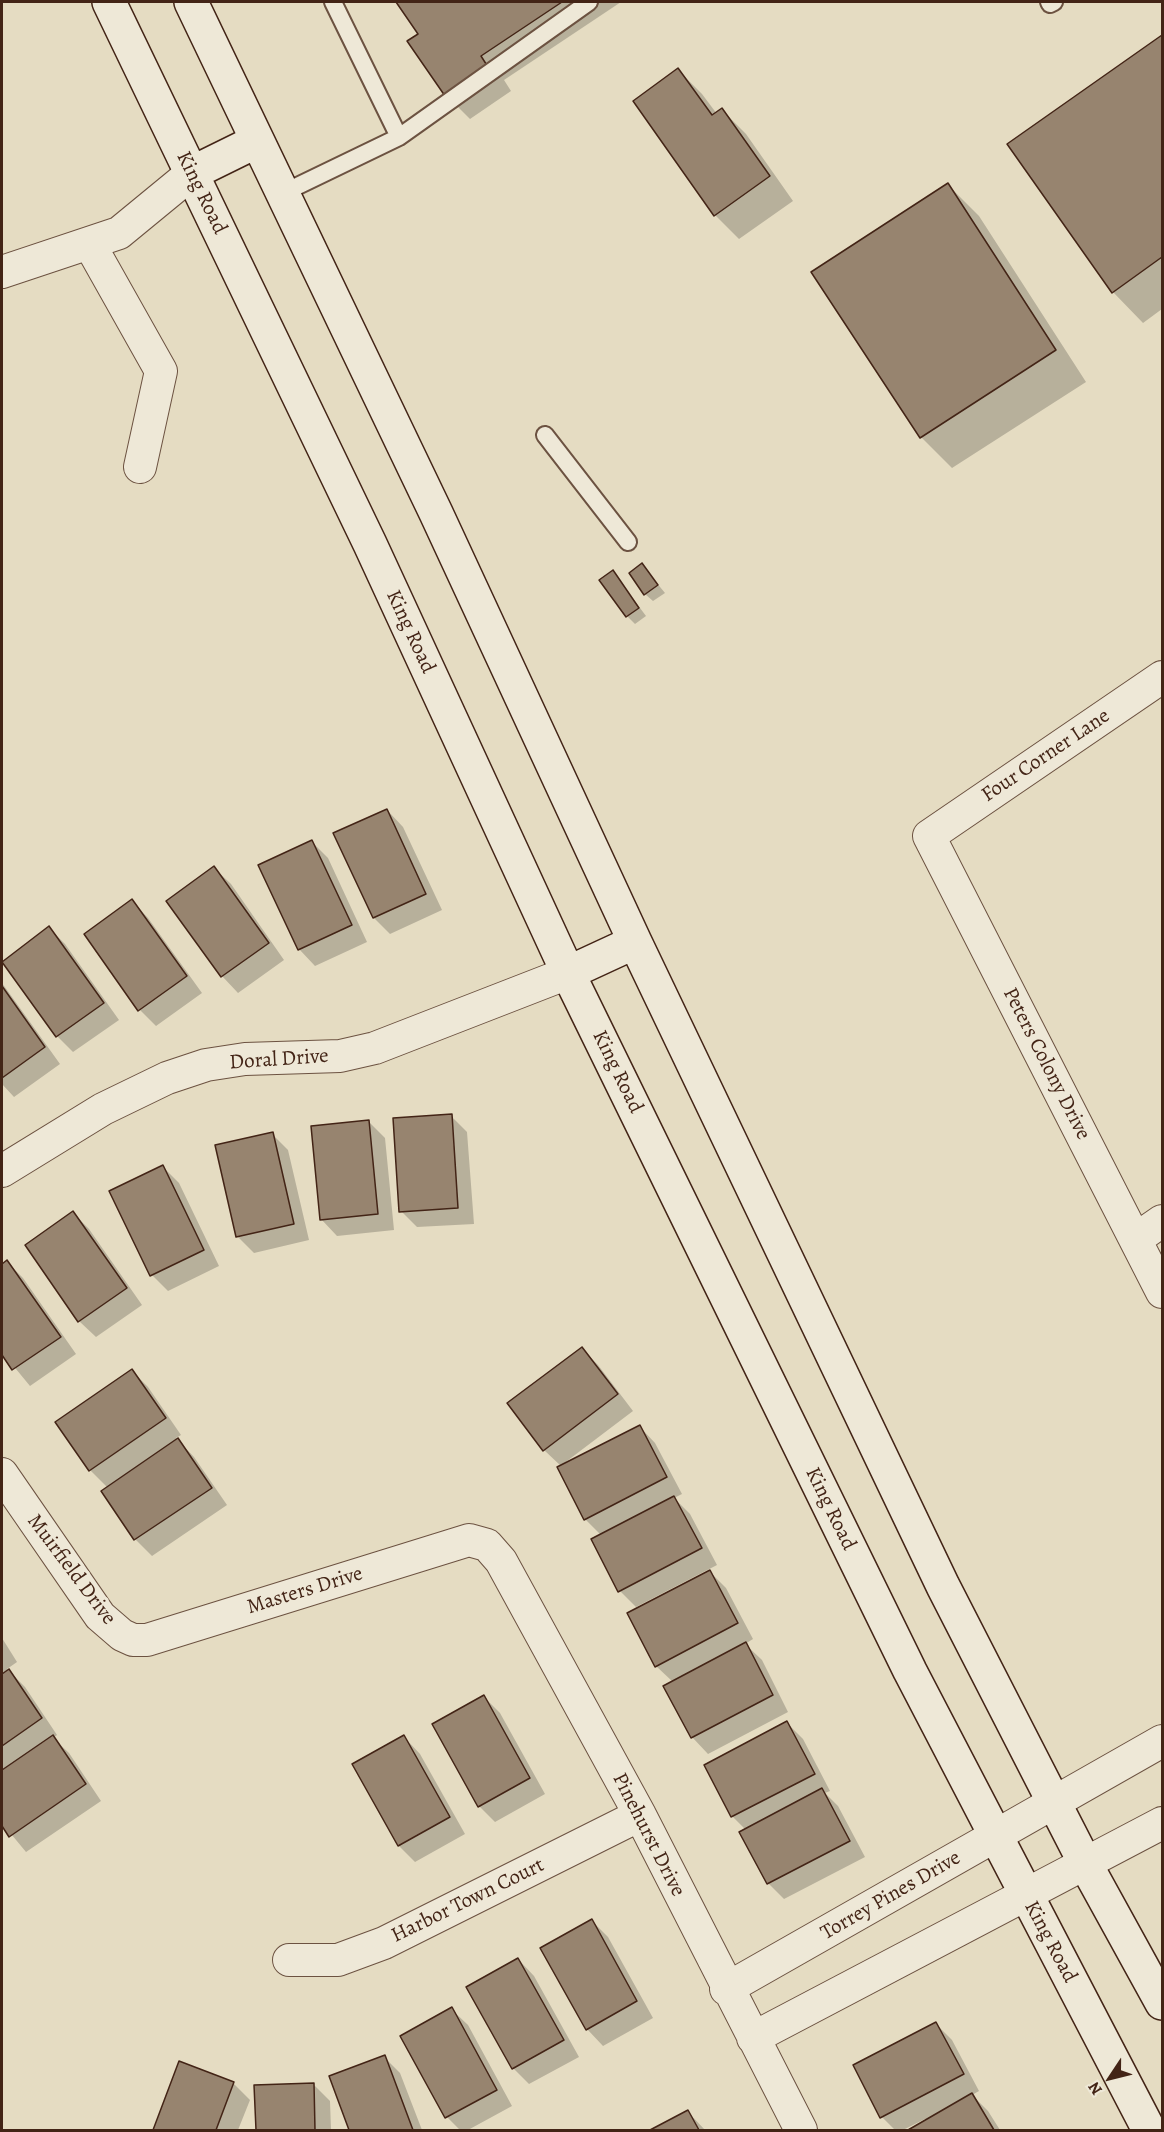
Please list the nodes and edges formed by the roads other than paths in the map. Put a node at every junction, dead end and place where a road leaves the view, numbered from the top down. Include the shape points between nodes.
1 (109, 2) edge
2 (190, 2) edge
3 (333, 2) edge
4 (589, 2) edge
5 (1049, 2) edge
6 (1054, 2) edge
7 (399, 137) junction
8 (257, 141) junction
9 (192, 173) junction
10 (283, 193) junction
11 (90, 243) junction
12 (2, 272) edge
13 (545, 435) dead end
14 (140, 467) dead end
15 (628, 542) dead end
16 (1162, 676) edge
17 (928, 836) joint
18 (635, 942) junction
19 (568, 973) junction
20 (2, 1170) edge
21 (1162, 1221) edge
22 (1136, 1239) junction
23 (1162, 1292) edge
24 (2, 1474) edge
25 (487, 1545) joint
26 (122, 1635) joint
27 (1162, 1741) edge
28 (1056, 1803) junction
29 (640, 1815) junction
30 (1162, 1823) edge
31 (996, 1836) junction
32 (1086, 1865) junction
33 (1026, 1896) junction
34 (289, 1960) dead end
35 (726, 1989) junction
36 (1162, 2003) edge
37 (753, 2038) junction
38 (801, 2130) edge
39 (1149, 2130) edge

1 - 9 street, King Road
2 - 8 street
3 - 7 lane
4 - 7 lane
5 - 6 lane
7 - 10 lane
8 - 9 street
8 - 10 street
9 - 11 street via 119,233
9 - 19 street, King Road via 370,544
10 - 18 street
11 - 12 street
11 - 14 street via 161,371
13 - 15 lane
16 - 17 street, Four Corner Lane
17 - 22 street, Peters Colony Drive
18 - 19 street
18 - 28 street via 943,1586
19 - 20 street, Doral Drive via 375,1048 340,1056 245,1059 206,1065 167,1078 103,1109
19 - 31 street, King Road via 869,1589
21 - 22 street
22 - 23 street, Peters Colony Drive
24 - 26 street, Muirfield Drive via 100,1616
25 - 26 street, Masters Drive via 469,1540 147,1640
25 - 29 street, Pinehurst Drive via 501,1561
27 - 28 street, Torrey Pines Drive
28 - 31 street, Torrey Pines Drive
28 - 32 street
29 - 34 street, Harbor Town Court via 384,1942 338,1960
29 - 35 street, Pinehurst Drive
30 - 32 street
31 - 33 street, King Road
31 - 35 street, Torrey Pines Drive
32 - 33 street
32 - 36 street
33 - 37 street
33 - 39 street, King Road
35 - 37 street, Pinehurst Drive
37 - 38 street, Pinehurst Drive

